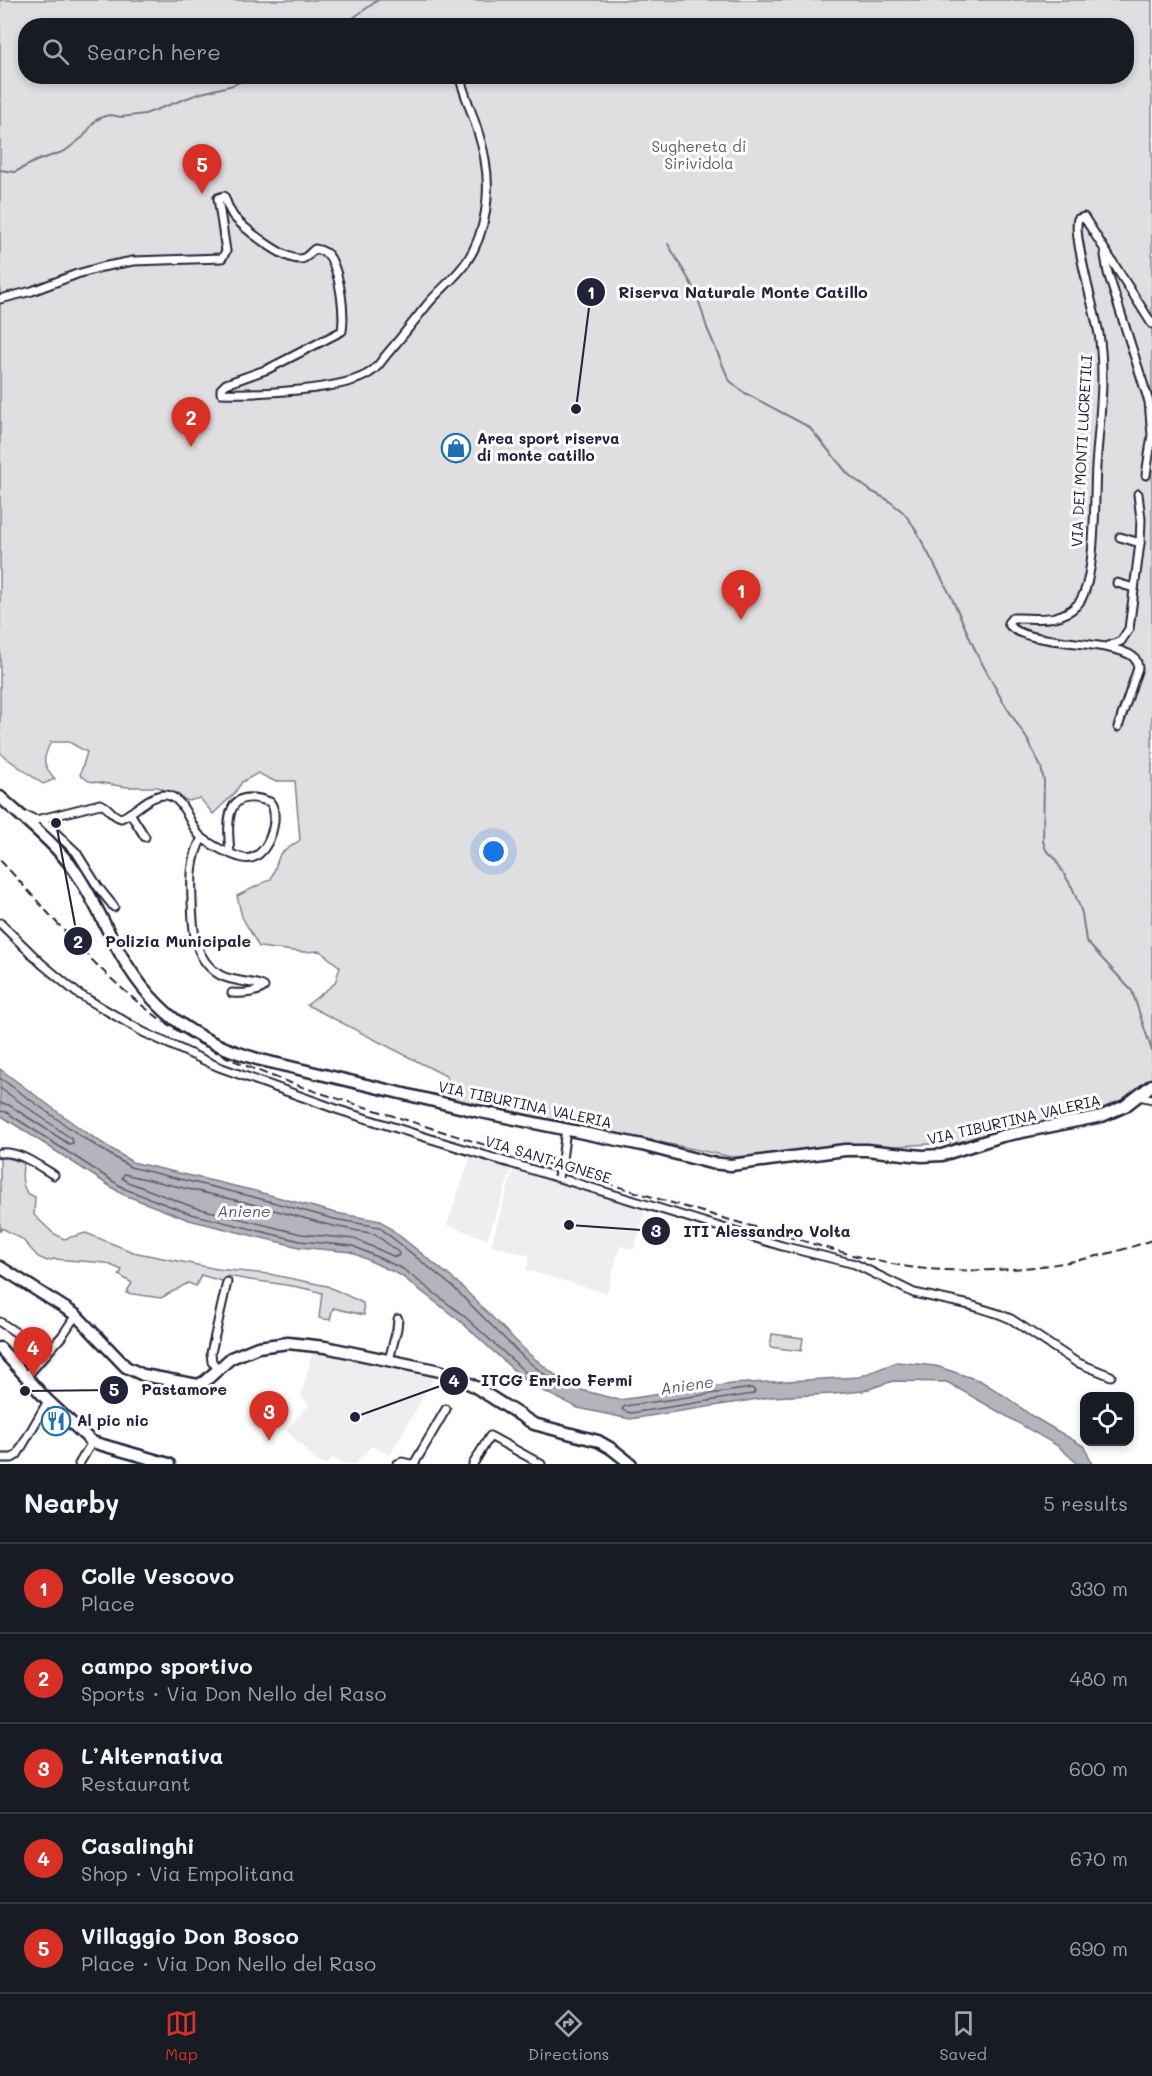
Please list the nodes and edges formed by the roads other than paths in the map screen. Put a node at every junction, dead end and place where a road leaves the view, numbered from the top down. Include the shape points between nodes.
1 (462, 84) edge
2 (1105, 252) junction
3 (0, 299) edge
4 (1152, 324) edge
5 (1146, 475) dead end
6 (1138, 494) dead end
7 (1120, 537) dead end
8 (1140, 543) junction
9 (1117, 583) dead end
10 (1134, 588) junction
11 (1104, 648) junction
12 (1118, 727) dead end
13 (0, 797) edge
14 (130, 813) junction
15 (41, 819) junction
16 (145, 837) dead end
17 (202, 838) junction
18 (230, 852) junction
19 (114, 907) dead end
20 (0, 922) edge
21 (232, 993) dead end
22 (1152, 1085) edge
23 (1139, 1096) junction
24 (1152, 1099) edge
25 (566, 1129) junction
26 (0, 1153) edge
27 (54, 1174) dead end
28 (558, 1178) junction
29 (0, 1267) edge
30 (227, 1282) dead end
31 (76, 1316) junction
32 (398, 1319) dead end
33 (0, 1322) edge
34 (0, 1348) edge
35 (47, 1353) junction
36 (388, 1360) junction
37 (218, 1368) junction
38 (1111, 1376) dead end
39 (26, 1377) junction
40 (48, 1401) junction
41 (446, 1409) dead end
42 (92, 1442) junction
43 (0, 1458) edge
44 (151, 1462) edge
45 (79, 1464) edge
46 (169, 1464) edge
47 (397, 1464) edge
48 (412, 1464) edge
49 (473, 1464) edge
50 (541, 1464) edge
51 (631, 1464) edge

1 - 3 street via 486,161 486,211 479,236 453,279 372,371 357,380 277,391 221,393 226,384 268,369 342,331 344,319 330,257 315,249 307,257 293,258 262,241 233,216 224,196 218,198 226,251 222,258 133,261
2 - 4 street, VIA DEI MONTI LUCRETILI
2 - 5 street via 1108,273 1149,402 1152,435
2 - 11 street, VIA DEI MONTI LUCRETILI via 1086,219 1078,219 1077,239 1095,310 1102,364 1092,542 1084,592 1073,608 1059,616 1012,618 1008,623 1032,636
6 - 8 street
7 - 8 street
8 - 10 street
9 - 10 street
10 - 11 street via 1126,636
11 - 12 street via 1137,660 1138,668
13 - 15 street via 30,818
13 - 25 main road, VIA TIBURTINA VALERIA via 72,866 139,984 162,1010 188,1030 223,1048 261,1060
14 - 15 street via 117,817 100,804
14 - 16 street
14 - 17 street via 157,797 170,796
15 - 19 street via 71,846
17 - 18 street
17 - 21 street via 194,856 191,882 192,927 199,952 209,967 221,975 264,987
18 - 18 street via 229,827 235,802 245,798 270,802 274,816 270,840 264,849 248,858
20 - 28 street, VIA SANT'AGNESE via 69,988 94,1005 219,1067
22 - 23 main road, VIA TIBURTINA VALERIA
23 - 24 street
23 - 25 main road, VIA TIBURTINA VALERIA via 1114,1112 1089,1120 1005,1136 931,1156 845,1150 726,1165
25 - 28 street, bridge
26 - 27 street via 24,1157
28 - 38 street, VIA SANT'AGNESE via 782,1246 855,1264 916,1294 999,1314 1076,1362
29 - 31 main road
30 - 37 street via 210,1353
31 - 35 street
31 - 37 main road via 121,1364 140,1374 195,1385
32 - 36 street
33 - 35 street
34 - 39 main road
35 - 39 street
36 - 37 main road via 282,1343 253,1348
36 - 51 main road via 454,1377 534,1424 598,1441
39 - 40 main road
40 - 42 main road
40 - 43 street via 17,1455
41 - 48 street
42 - 44 main road
42 - 45 street
44 - 46 main road
47 - 48 street
49 - 50 street via 490,1436

